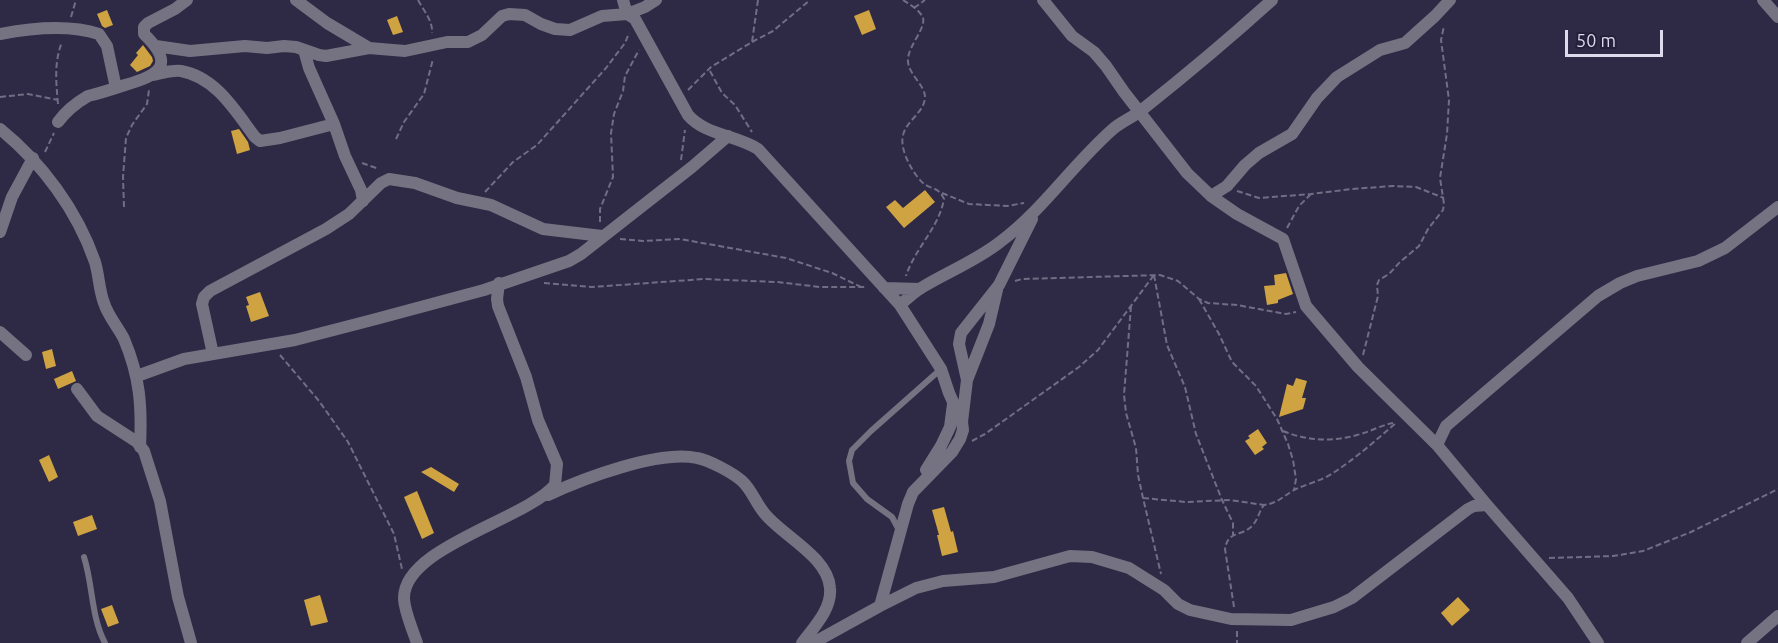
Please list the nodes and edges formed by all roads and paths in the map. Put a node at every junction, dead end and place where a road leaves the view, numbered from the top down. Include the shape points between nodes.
1 (76, 0) edge
2 (187, 0) edge
3 (296, 0) edge
4 (418, 0) edge
5 (623, 0) edge
6 (656, 0) edge
7 (758, 0) edge
8 (810, 0) edge
9 (903, 0) edge
10 (925, 0) edge
11 (1272, 0) edge
12 (1763, 0) edge
13 (1045, 1) edge
14 (1450, 1) edge
15 (914, 8) junction
16 (631, 16) junction
17 (1778, 17) edge
18 (68, 30) junction
19 (0, 34) edge
20 (644, 36) junction
21 (752, 42) junction
22 (441, 43) junction
23 (156, 46) junction
24 (427, 47) junction
25 (369, 48) junction
26 (304, 50) junction
27 (190, 51) junction
28 (161, 65) junction
29 (709, 70) junction
30 (153, 75) junction
31 (116, 88) junction
32 (0, 97) edge
33 (58, 100) junction
34 (682, 106) junction
35 (1140, 112) junction
36 (58, 122) junction
37 (334, 124) junction
38 (0, 129) edge
39 (728, 136) junction
40 (396, 139) dead end
41 (758, 149) junction
42 (345, 156) junction
43 (36, 162) junction
44 (389, 180) junction
45 (675, 180) junction
46 (1227, 186) junction
47 (941, 192) junction
48 (1311, 194) junction
49 (1211, 196) junction
50 (1443, 198) junction
51 (363, 201) junction
52 (1030, 201) dead end
53 (474, 202) junction
54 (124, 207) dead end
55 (1778, 207) edge
56 (1035, 213) junction
57 (0, 232) edge
58 (602, 236) junction
59 (1282, 239) junction
60 (1154, 275) junction
61 (499, 283) junction
62 (538, 283) dead end
63 (999, 285) junction
64 (861, 287) junction
65 (903, 287) junction
66 (884, 288) junction
67 (920, 289) junction
68 (1199, 299) junction
69 (900, 305) junction
70 (1131, 306) junction
71 (1306, 306) junction
72 (0, 332) edge
73 (270, 344) junction
74 (213, 354) junction
75 (26, 355) dead end
76 (1358, 367) junction
77 (941, 369) junction
78 (137, 376) junction
79 (967, 380) junction
80 (77, 390) dead end
81 (953, 404) junction
82 (1411, 421) junction
83 (962, 422) junction
84 (1396, 423) junction
85 (1282, 431) junction
86 (1437, 445) junction
87 (140, 447) junction
88 (952, 452) junction
89 (1778, 489) edge
90 (1294, 490) junction
91 (913, 492) junction
92 (542, 498) junction
93 (1143, 498) junction
94 (1222, 500) junction
95 (1264, 505) junction
96 (1486, 505) junction
97 (900, 532) junction
98 (1233, 535) junction
99 (84, 557) dead end
100 (1534, 559) junction
101 (406, 587) junction
102 (1164, 590) junction
103 (880, 606) junction
104 (1778, 616) edge
105 (1236, 619) junction
106 (105, 643) edge
107 (191, 643) edge
108 (417, 643) edge
109 (802, 643) edge
110 (813, 643) edge
111 (1598, 643) edge
112 (1746, 643) edge

1 - 18 path
2 - 23 street via 144,27 144,34
3 - 25 street
4 - 24 path via 432,27
5 - 16 street
6 - 16 street
7 - 21 path
8 - 21 path via 773,31
9 - 15 path
10 - 15 path
11 - 35 street
12 - 17 street
13 - 35 street via 1072,36 1106,66
14 - 46 street via 1405,43 1380,50 1337,77 1292,134 1259,153
14 - 50 path via 1441,40 1449,100 1440,178
15 - 47 path via 923,25 907,59 925,97 904,131 903,147 922,182
16 - 20 street
16 - 22 street via 602,16 570,30 555,29 525,15 509,14 468,42
16 - 53 path via 625,43 606,68 537,145 513,162
18 - 19 street via 43,28
18 - 31 street via 102,36
18 - 33 path via 58,51
20 - 34 street
20 - 58 path via 625,76 614,114 613,177 600,209
21 - 29 path
22 - 24 street
22 - 40 path via 431,63 424,94
23 - 27 street
23 - 28 street
24 - 25 street via 405,51
25 - 26 street via 326,56
26 - 27 street via 245,46
26 - 37 street
27 - 28 street
28 - 30 street
29 - 34 path
29 - 41 path via 742,116
30 - 31 street
30 - 37 street via 183,71 205,82 225,98 260,141
30 - 54 path via 147,104 126,138
31 - 36 street via 88,96
32 - 33 path via 28,94
33 - 36 path
34 - 39 street via 693,122
34 - 45 path via 685,135
35 - 49 street via 1187,173
35 - 56 street via 1120,123 1088,153
36 - 43 path
37 - 42 street
38 - 43 street
39 - 41 street
39 - 45 street
41 - 66 street
42 - 44 path via 382,171
42 - 51 street
43 - 57 street via 12,197
43 - 78 street via 62,197 85,240 104,303
44 - 51 street
44 - 53 street via 415,183
45 - 58 street
46 - 48 path via 1259,198
46 - 49 street
47 - 52 path via 969,204 1007,206
47 - 65 path via 944,202 910,262
48 - 50 path via 1393,186 1416,187
48 - 59 path via 1299,206
49 - 59 street
50 - 76 path via 1443,210 1419,246 1379,280 1367,343
51 - 74 street via 326,229 204,297 202,304
53 - 58 street via 491,205 543,229
55 - 86 street via 1725,248 1698,261 1637,276 1598,296 1446,426
56 - 63 street
56 - 67 street via 999,244
58 - 61 street via 569,261
58 - 64 path via 642,242 680,239 786,258
59 - 71 street
60 - 63 path via 1022,279
60 - 68 path via 1172,278
60 - 70 path
60 - 94 path via 1167,345
61 - 73 street via 376,319
61 - 92 street via 498,306 557,464 555,485
62 - 64 path via 592,287 704,279
63 - 79 street
63 - 79 street via 961,333 959,344
64 - 66 path
65 - 66 street
65 - 67 street
66 - 69 street
67 - 69 street
68 - 71 path via 1286,314
68 - 85 path via 1232,362 1256,386
69 - 77 street
70 - 88 path via 1098,350 1078,367 985,434
70 - 93 path via 1124,395
71 - 76 street
72 - 75 street
73 - 74 street
73 - 101 path via 348,442 394,534
74 - 78 street via 184,359
76 - 82 street
77 - 81 street
77 - 97 lane via 852,450 849,461 853,483 892,517
78 - 87 street
79 - 83 street
80 - 87 street via 97,416
81 - 83 street
81 - 91 street via 950,427
82 - 84 path
82 - 86 street
83 - 88 street via 960,439
84 - 85 path via 1337,439 1306,439
84 - 90 path via 1331,475
85 - 90 path via 1293,460
86 - 96 street
87 - 107 street via 160,501
88 - 91 street
89 - 100 path via 1643,551
90 - 95 path via 1278,502
91 - 97 street
92 - 101 street via 426,561 412,574
92 - 109 street via 641,462 682,456 699,458 740,479 762,512 812,555 830,585 827,608
93 - 94 path
93 - 102 path
94 - 95 path
94 - 98 path via 1233,523
95 - 98 path via 1251,527
96 - 100 street
96 - 105 street via 1468,509 1352,598 1334,607 1291,620
97 - 103 street
98 - 105 path via 1225,549
99 - 106 lane
100 - 111 street via 1568,598
101 - 108 street via 404,600
102 - 103 street via 1129,568 1092,557 1070,556 994,577 943,581 916,588
102 - 105 street via 1190,610
103 - 110 street
104 - 112 street

